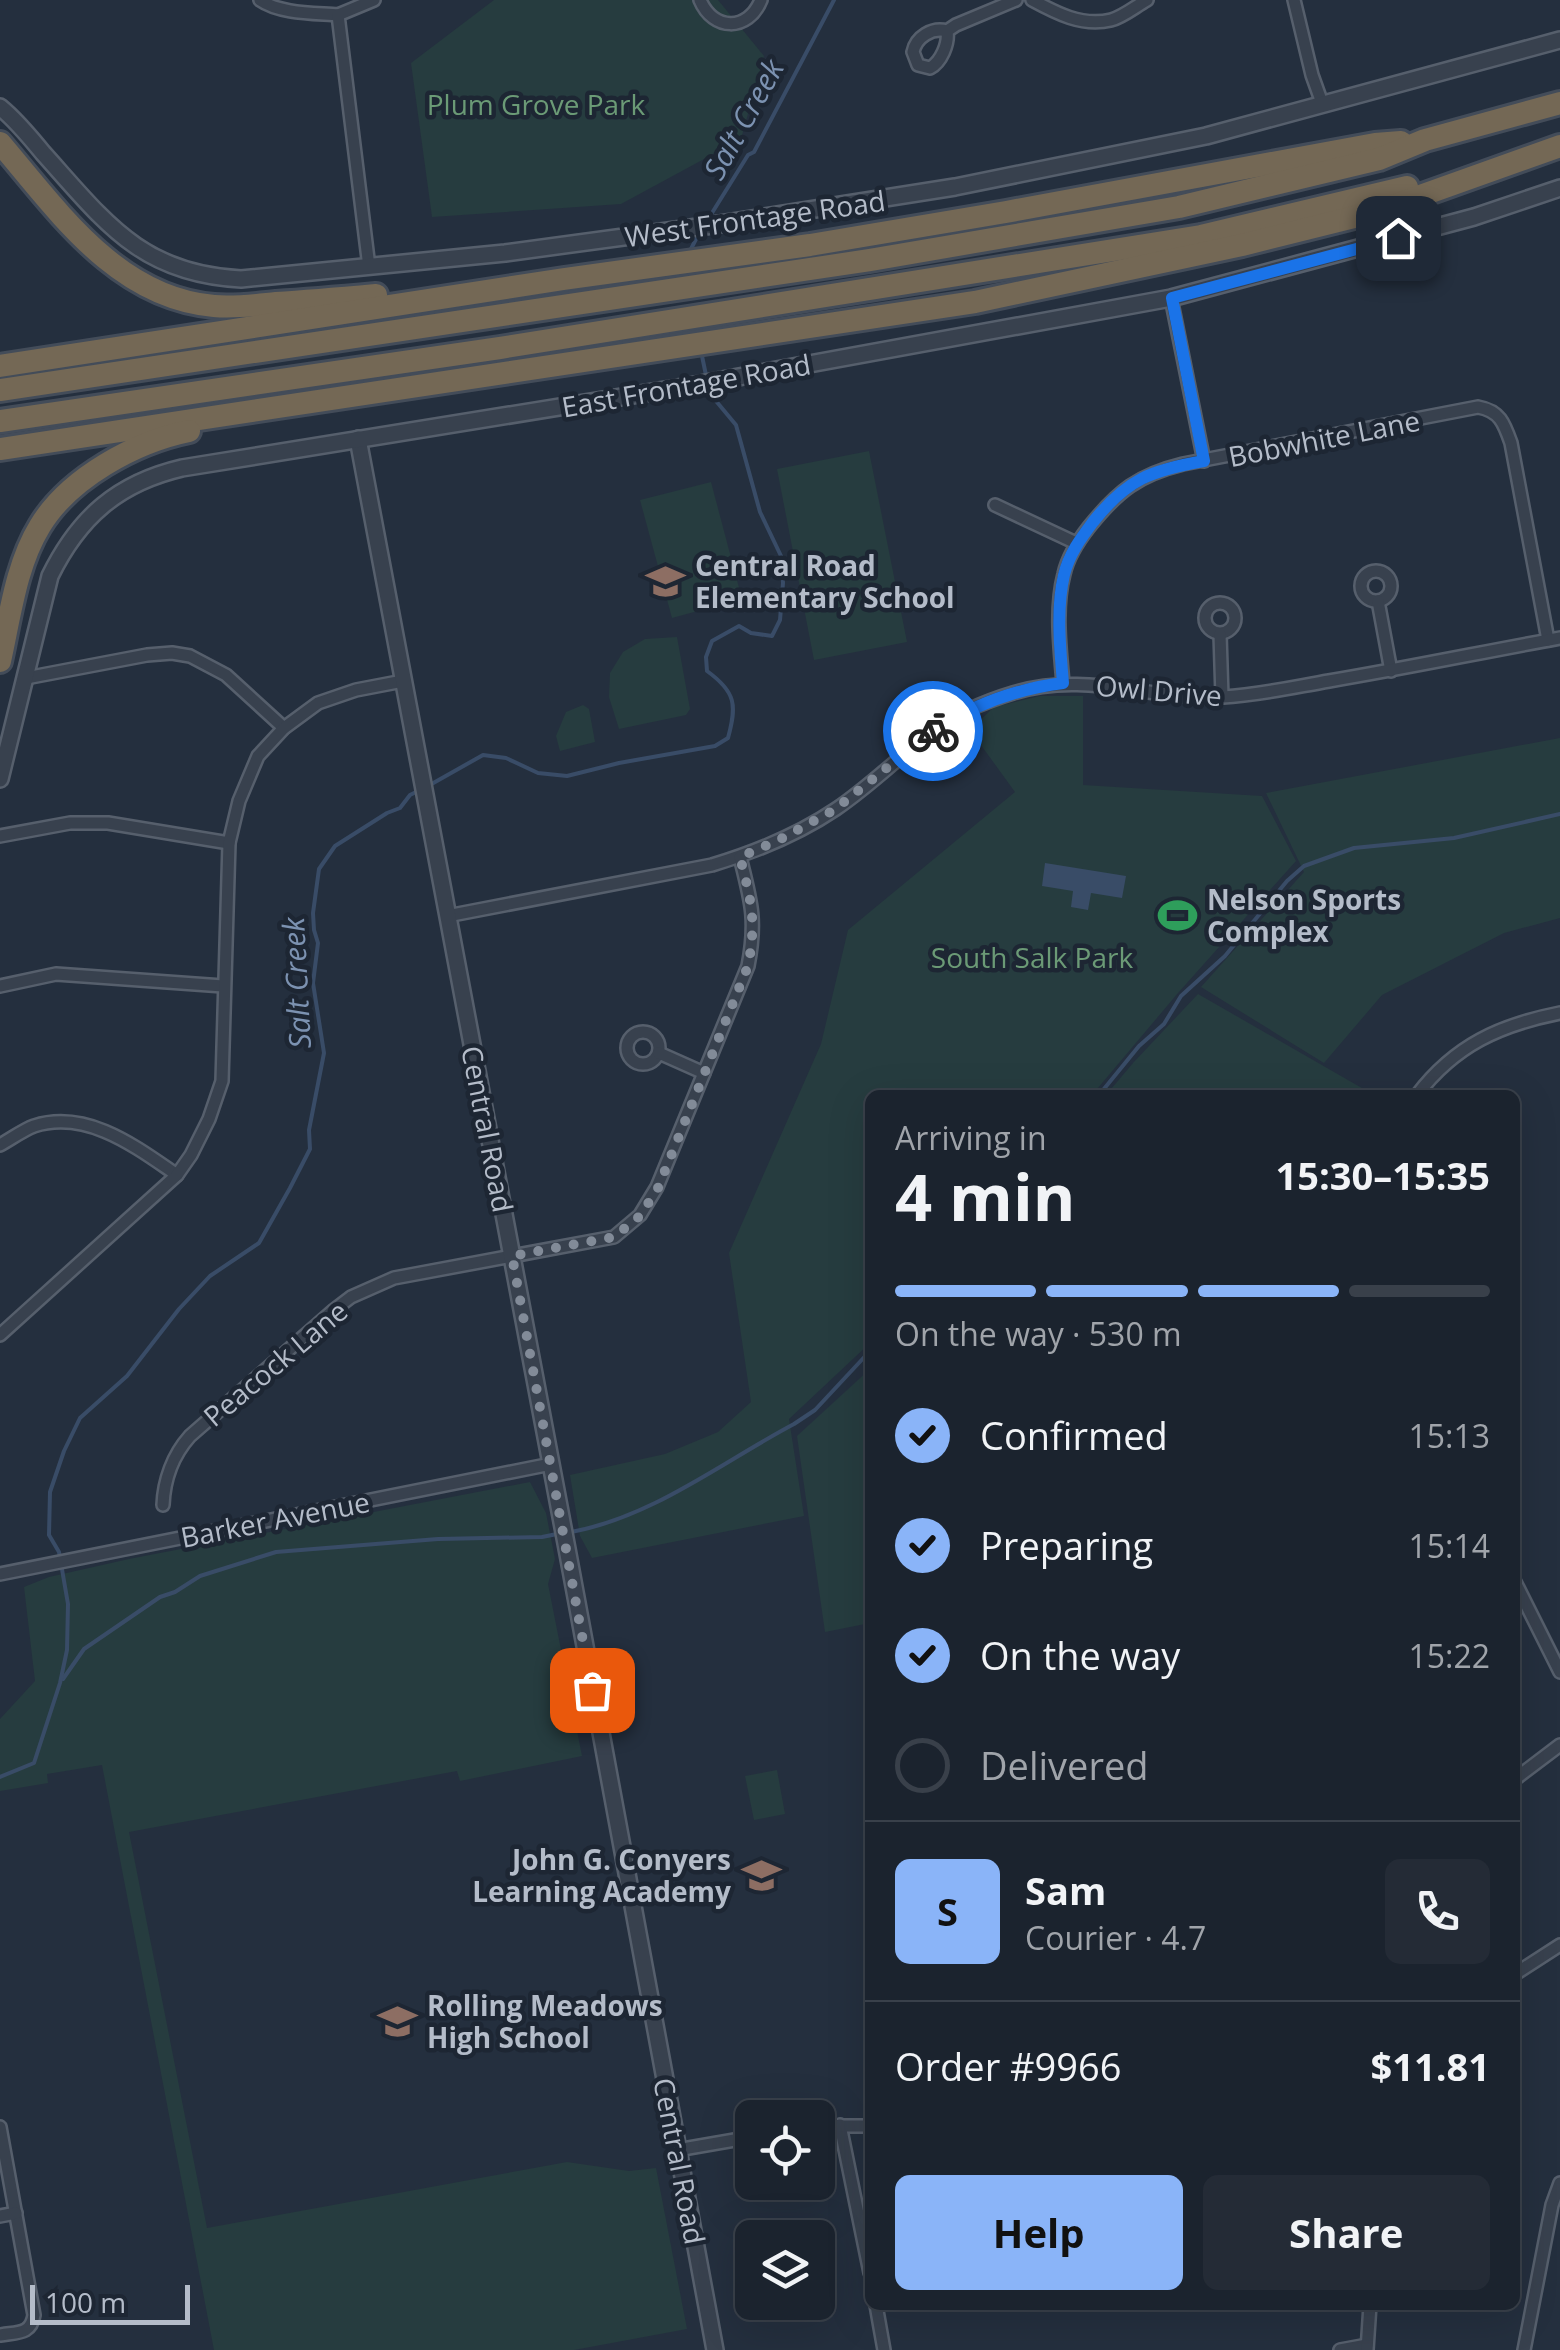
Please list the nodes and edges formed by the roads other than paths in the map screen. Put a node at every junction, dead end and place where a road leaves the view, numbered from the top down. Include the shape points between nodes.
1 (260, 0) edge
2 (374, 0) edge
3 (700, 0) edge
4 (761, 0) edge
5 (1016, 0) edge
6 (1032, 0) edge
7 (1147, 0) edge
8 (1294, 0) edge
9 (338, 15) junction
10 (947, 31) dead end
11 (1560, 40) edge
12 (1322, 103) junction
13 (1560, 103) edge
14 (0, 107) edge
15 (1425, 140) junction
16 (0, 143) edge
17 (1560, 146) edge
18 (1520, 159) junction
19 (1560, 188) edge
20 (369, 267) junction
21 (564, 279) junction
22 (1172, 298) junction
23 (0, 366) edge
24 (0, 390) edge
25 (337, 398) junction
26 (0, 421) edge
27 (358, 440) junction
28 (0, 449) edge
29 (1204, 461) junction
30 (995, 505) dead end
31 (1076, 543) junction
32 (1378, 600) dead end
33 (1220, 634) dead end
34 (1554, 639) edge
35 (0, 661) edge
36 (1391, 670) junction
37 (26, 678) junction
38 (403, 681) junction
39 (1063, 683) junction
40 (1222, 698) junction
41 (284, 728) junction
42 (0, 779) edge
43 (0, 836) edge
44 (229, 843) junction
45 (740, 857) junction
46 (448, 916) junction
47 (0, 986) edge
48 (223, 986) junction
49 (1560, 1012) edge
50 (659, 1052) dead end
51 (704, 1073) junction
52 (1422, 1090) edge
53 (0, 1145) edge
54 (177, 1174) junction
55 (512, 1256) junction
56 (0, 1335) edge
57 (550, 1464) junction
58 (163, 1506) dead end
59 (0, 1574) edge
60 (1520, 1592) edge
61 (1560, 1672) edge
62 (1560, 1745) edge
63 (1520, 1775) edge
64 (1560, 1944) edge
65 (1520, 1971) edge
66 (835, 2125) edge
67 (840, 2125) junction
68 (865, 2126) edge
69 (0, 2127) edge
70 (735, 2139) edge
71 (678, 2150) junction
72 (1560, 2183) edge
73 (16, 2213) junction
74 (0, 2216) edge
75 (865, 2248) edge
76 (877, 2310) edge
77 (1370, 2310) edge
78 (0, 2335) edge
79 (1367, 2348) edge
80 (715, 2350) edge
81 (884, 2350) edge
82 (1340, 2350) edge
83 (1524, 2350) edge

1 - 9 street
2 - 9 street
3 - 4 street via 712,18 732,24 751,16
5 - 10 street
6 - 7 street via 1082,21 1112,20
8 - 12 street
9 - 20 street
11 - 12 street, West Frontage Road
12 - 20 street, West Frontage Road via 1206,136 955,187
13 - 15 highway
14 - 20 street, West Frontage Road via 102,219 176,268 241,278
15 - 21 highway via 810,245
15 - 24 highway via 1379,159 1179,208
16 - 21 highway via 98,253 144,286 178,300 245,306
17 - 18 highway
18 - 25 highway via 1378,211 975,302
18 - 26 highway via 1201,236
19 - 22 street, East Frontage Road
21 - 23 highway
22 - 27 street, East Frontage Road
22 - 29 street
25 - 28 highway
25 - 35 highway via 177,434 88,476 32,540
27 - 37 street, East Frontage Road via 166,472 100,506 50,576
27 - 38 street, Central Road
29 - 31 street, Bobwhite Lane via 1156,471 1127,486
29 - 34 street, Bobwhite Lane via 1478,407 1490,410 1501,417 1511,443
30 - 31 street
31 - 39 street, Bobwhite Lane via 1060,609
32 - 36 street
33 - 40 street
34 - 36 street, Owl Drive
36 - 40 street, Owl Drive
37 - 41 street via 148,655 190,656 226,675
37 - 42 street, East Frontage Road
38 - 41 street via 318,703
38 - 46 street, Central Road
39 - 40 street, Owl Drive
39 - 45 street, Owl Drive via 1016,692 953,718 834,810
41 - 44 street via 258,756
43 - 44 street via 108,823
44 - 48 street
45 - 46 street, Owl Drive
45 - 51 street, Peacock Lane via 753,908 752,948
46 - 55 street, Central Road
47 - 48 street via 56,974
48 - 54 street via 222,1081 204,1131
49 - 52 street via 1494,1030 1449,1060
50 - 51 street
51 - 55 street, Peacock Lane via 658,1188 631,1225 614,1237
53 - 54 street via 35,1126 74,1121 125,1139
54 - 56 street
55 - 57 street, Central Road
55 - 58 street, Peacock Lane via 394,1278 342,1304 180,1447
57 - 59 street, Barker Avenue
57 - 71 street, Central Road
60 - 61 street
62 - 63 street
64 - 65 street
66 - 67 street
67 - 68 street
67 - 75 street
69 - 73 street
70 - 71 street
71 - 80 street, Central Road
72 - 83 street
73 - 74 street
73 - 78 street via 34,2315 28,2330
76 - 81 street
77 - 79 street
79 - 82 street

